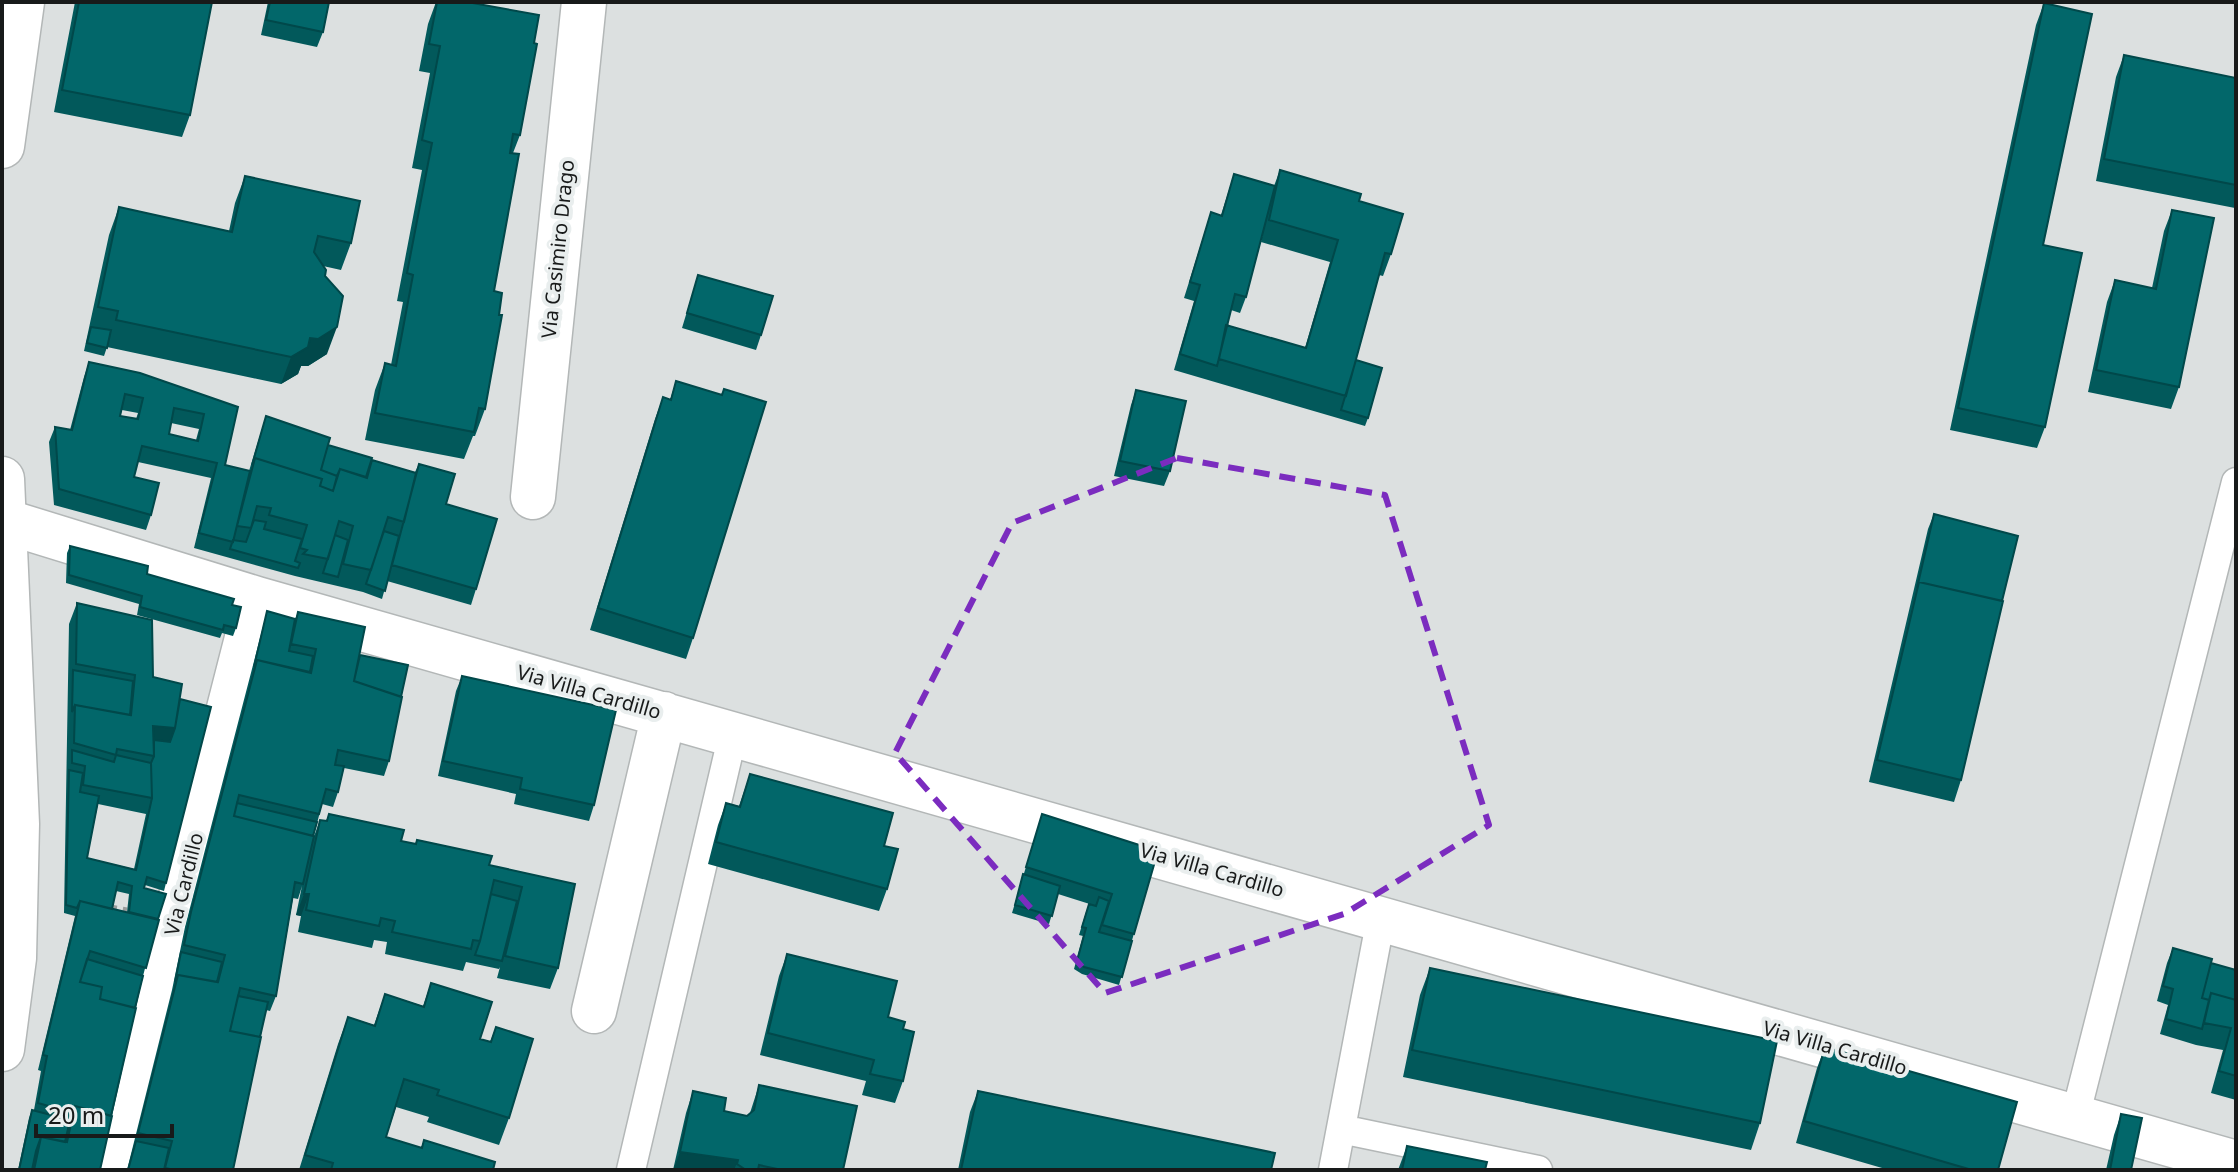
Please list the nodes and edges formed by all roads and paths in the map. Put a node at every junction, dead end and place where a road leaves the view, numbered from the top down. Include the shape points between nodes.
1 (22, 2) edge
2 (584, 2) edge
3 (2, 146) edge
4 (2236, 482) edge
5 (533, 497) dead end
6 (3, 500) edge
7 (257, 599) junction
8 (664, 714) junction
9 (733, 734) junction
10 (111, 907) edge
11 (127, 910) edge
12 (1381, 918) junction
13 (594, 1011) dead end
14 (2, 1049) edge
15 (2075, 1117) junction
16 (1341, 1129) junction
17 (2236, 1163) edge
18 (111, 1170) edge
19 (631, 1170) edge
20 (1333, 1170) edge
21 (1538, 1170) edge

1 - 3 street
2 - 5 street, Via Casimiro Drago
4 - 15 lane
6 - 7 street, Via Villa Cardillo
6 - 14 street via 17,824 14,958
7 - 8 street, Via Villa Cardillo
7 - 18 street, Via Cardillo
8 - 9 street, Via Villa Cardillo
8 - 13 street
9 - 12 street, Via Villa Cardillo
9 - 19 lane
10 - 11 path
12 - 15 street, Via Villa Cardillo
12 - 16 lane
15 - 17 street, Via Villa Cardillo
16 - 20 lane
16 - 21 lane

